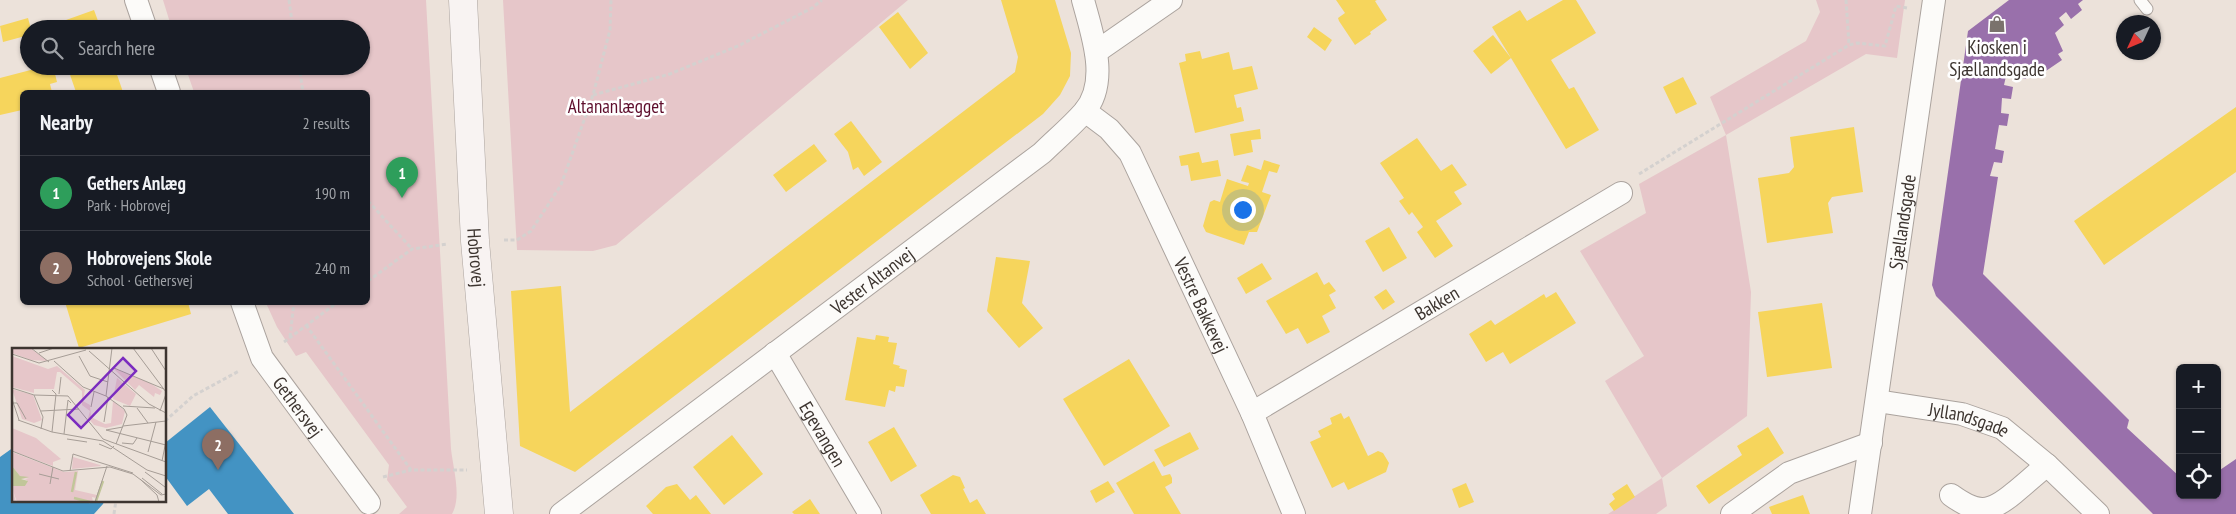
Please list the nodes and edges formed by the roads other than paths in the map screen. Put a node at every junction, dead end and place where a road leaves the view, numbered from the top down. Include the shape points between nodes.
1 (136, 0) edge
2 (463, 0) edge
3 (1084, 0) edge
4 (1171, 0) edge
5 (1934, 0) edge
6 (143, 20) edge
7 (1096, 52) junction
8 (163, 75) edge
9 (168, 90) edge
10 (1085, 111) junction
11 (1622, 193) road end
12 (243, 305) edge
13 (775, 353) junction
14 (1877, 401) junction
15 (1252, 413) junction
16 (1871, 443) junction
17 (2047, 465) junction
18 (1951, 495) dead end
19 (369, 503) dead end
20 (499, 514) edge
21 (561, 514) edge
22 (870, 514) edge
23 (1294, 514) edge
24 (1732, 514) edge
25 (1860, 514) edge
26 (2098, 514) edge

1 - 6 street
2 - 20 street, Hobrovej via 475,241
3 - 7 street, Vester Altanvej
4 - 7 street
5 - 14 street, Sjællandsgade
7 - 10 street, Vester Altanvej via 1097,84
8 - 9 street
10 - 13 street, Vester Altanvej via 1042,153
10 - 15 street, Vestre Bakkevej via 1109,129 1130,153
11 - 15 street, Bakken
12 - 19 street, Gethersvej via 262,358
13 - 21 street, Vester Altanvej
13 - 22 street, Egevangen
14 - 16 street, Sjællandsgade
14 - 17 street, Jyllandsgade via 1962,414 2002,428
15 - 23 street, Vestre Bakkevej
16 - 24 street via 1789,474
16 - 25 street, Sjællandsgade
17 - 18 street via 1995,511 1979,512 1963,507
17 - 26 street, Jyllandsgade

